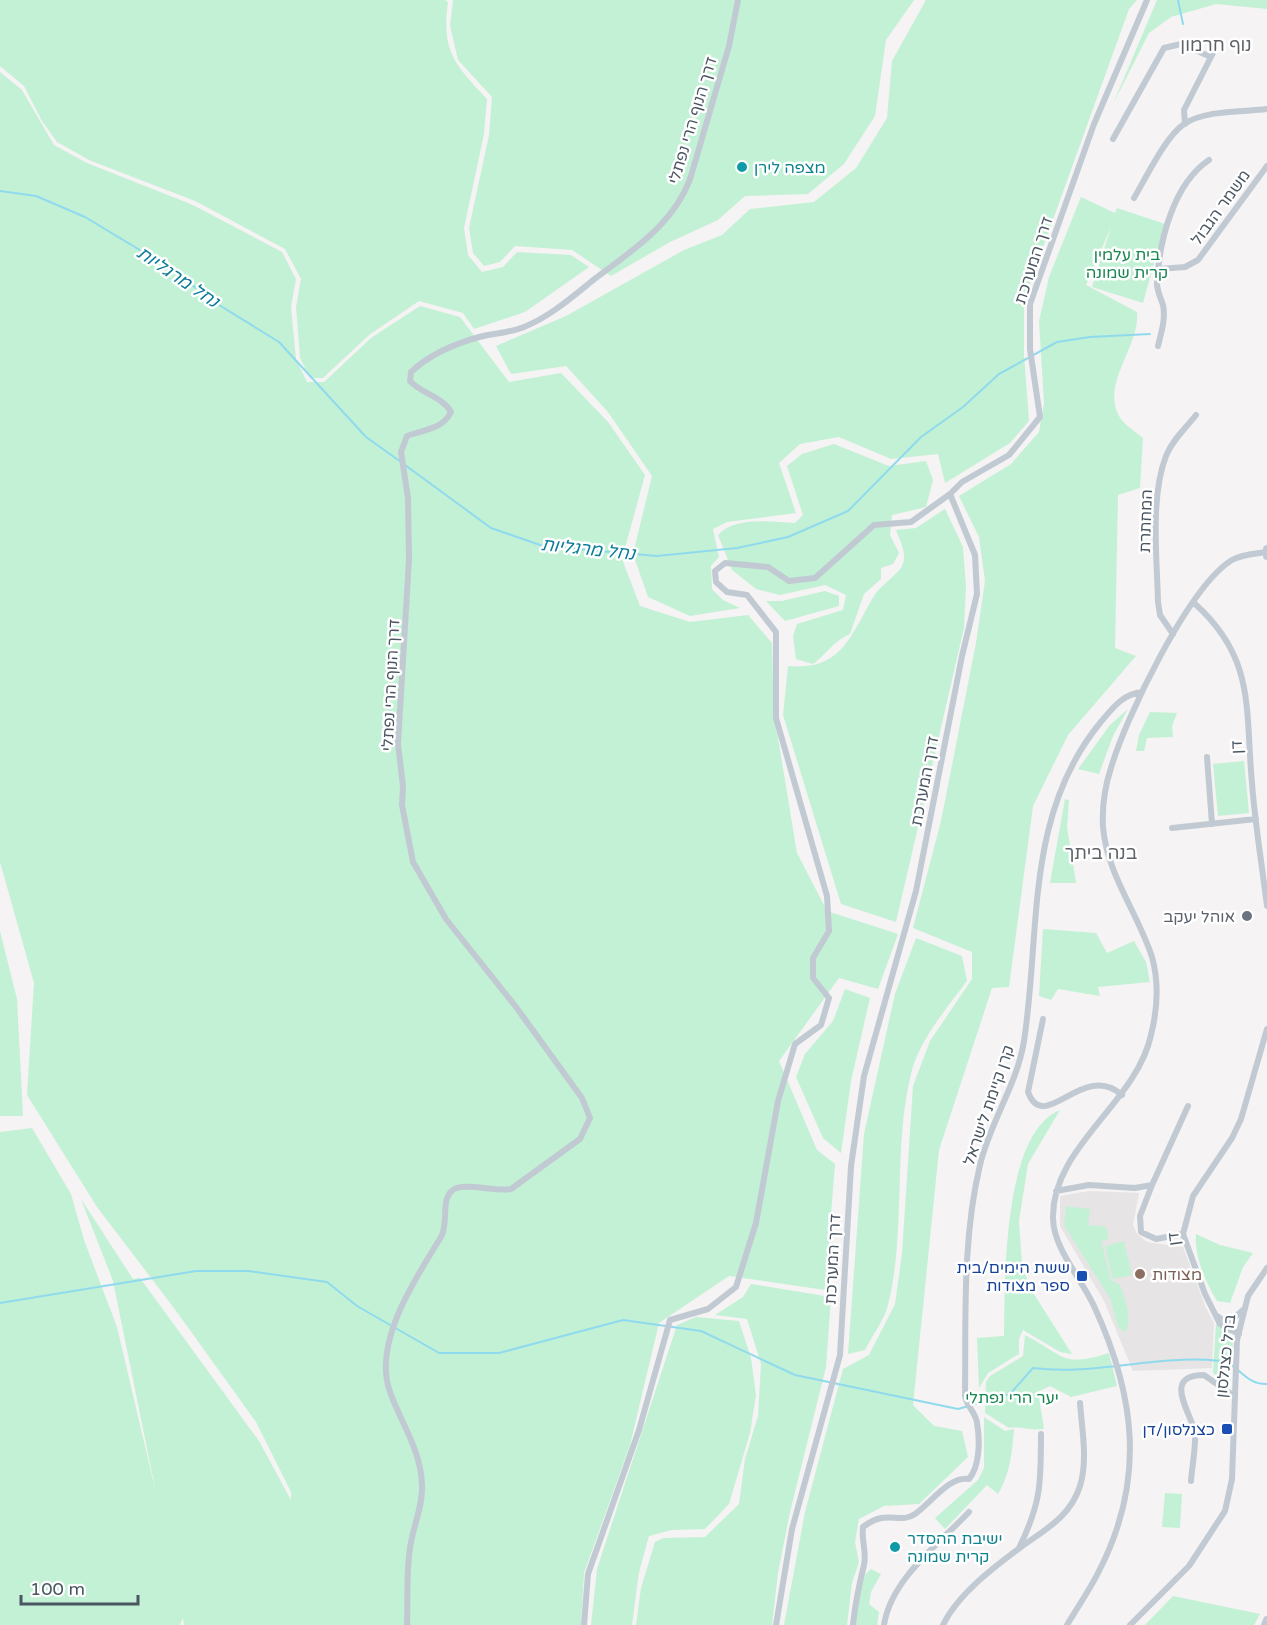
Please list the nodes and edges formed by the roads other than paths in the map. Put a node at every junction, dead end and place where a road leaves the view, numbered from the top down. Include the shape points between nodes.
1 (738, 0) edge
2 (1147, 0) edge
3 (1267, 109) edge
4 (1185, 124) junction
5 (1113, 139) dead end
6 (1209, 160) dead end
7 (1267, 166) edge
8 (1134, 198) dead end
9 (1159, 269) junction
10 (1158, 346) dead end
11 (1196, 415) dead end
12 (950, 494) junction
13 (1267, 552) edge
14 (1194, 603) junction
15 (1173, 634) junction
16 (1142, 692) junction
17 (1207, 757) dead end
18 (1256, 819) junction
19 (1212, 824) junction
20 (1172, 828) dead end
21 (1267, 906) edge
22 (1043, 1019) dead end
23 (1267, 1029) edge
24 (1122, 1095) junction
25 (1188, 1106) dead end
26 (1152, 1185) junction
27 (1056, 1191) junction
28 (1183, 1234) junction
29 (1267, 1268) edge
30 (1265, 1273) edge
31 (1243, 1310) junction
32 (1215, 1314) junction
33 (1239, 1334) junction
34 (1234, 1396) junction
35 (1080, 1403) dead end
36 (1041, 1434) dead end
37 (1191, 1480) dead end
38 (969, 1512) dead end
39 (1019, 1548) junction
40 (1267, 1620) edge
41 (407, 1625) edge
42 (584, 1625) edge
43 (776, 1625) edge
44 (853, 1625) edge
45 (884, 1625) edge
46 (943, 1625) edge
47 (1067, 1625) edge
48 (1130, 1625) edge
49 (1264, 1625) edge

1 - 41 street, דרך הנוף הרי נפתלי via 729,46 688,184 664,220 631,252 543,317 523,327 444,350 411,372 410,381 417,388 447,405 451,412 447,421 435,429 407,436 401,452 409,535 398,744 406,832 418,873 446,919 582,1098 590,1118 580,1139 511,1189 460,1186 452,1190 447,1196 443,1233 406,1295 393,1331 385,1373 418,1455 422,1485 410,1547
2 - 12 street, דרך המערכת via 1094,124 1030,304 1030,349 1040,417 1010,455 962,482
3 - 4 street
4 - 5 street via 1184,110 1212,55 1181,44 1164,48
4 - 8 street via 1171,138
6 - 9 street, משמר הגבול via 1195,172 1171,213 1163,236
7 - 9 street, משמר הגבול via 1198,260 1185,267
9 - 10 street, משמר הגבול via 1157,285 1164,316
11 - 15 street, המחתרת via 1170,449 1158,494 1158,602 1164,623
12 - 42 street via 911,522 874,525 815,578 789,581 768,567 741,564 725,563 715,571 716,582 728,592 747,595 776,632 776,718 827,896 829,931 813,958 813,978 829,998 821,1025 795,1044 778,1101 756,1222 736,1287 708,1309 670,1320 639,1430 588,1574
12 - 43 street, דרך המערכת via 975,555 977,594 916,891 864,1077 851,1166 840,1355 792,1529
13 - 14 street via 1243,555 1232,561
14 - 15 street
14 - 18 street, דן via 1224,635 1244,681
15 - 16 street
16 - 24 street via 1111,766 1103,826 1111,864 1145,940 1155,975 1156,1015 1146,1056
16 - 44 street, קרן קיימת לישראל via 1123,698 1084,743 1068,769 1054,805 1036,903 1024,1042 976,1184 968,1260 965,1396 977,1421 975,1472 969,1479 955,1481 907,1518 885,1515 863,1527 864,1564 856,1589
17 - 19 street
18 - 19 street
18 - 21 street, דן
19 - 20 street
22 - 24 street via 1028,1092 1030,1099 1048,1106 1094,1085 1114,1088
23 - 28 street, דן via 1241,1119 1193,1196
24 - 27 street via 1077,1151
25 - 26 street
26 - 27 street via 1089,1185
26 - 28 street via 1140,1216 1141,1232 1156,1239
27 - 47 street via 1056,1236 1115,1355 1129,1414 1130,1448 1127,1490 1115,1534 1099,1572
28 - 32 street, דן
29 - 30 street, ברל כצנלסון
30 - 31 street, ברל כצנלסון
31 - 32 street via 1231,1321 1224,1322
31 - 33 street, ברל כצנלסון
32 - 33 street, דן via 1220,1324
33 - 34 street, ברל כצנלסון
34 - 37 street via 1204,1375 1184,1384 1180,1392 1182,1403 1195,1434
34 - 48 street, ברל כצנלסון via 1232,1479 1225,1511 1190,1566
35 - 39 street via 1084,1457 1073,1504 1061,1519
36 - 39 street via 1040,1494
38 - 45 street via 902,1585
39 - 46 street via 963,1597
40 - 49 street

